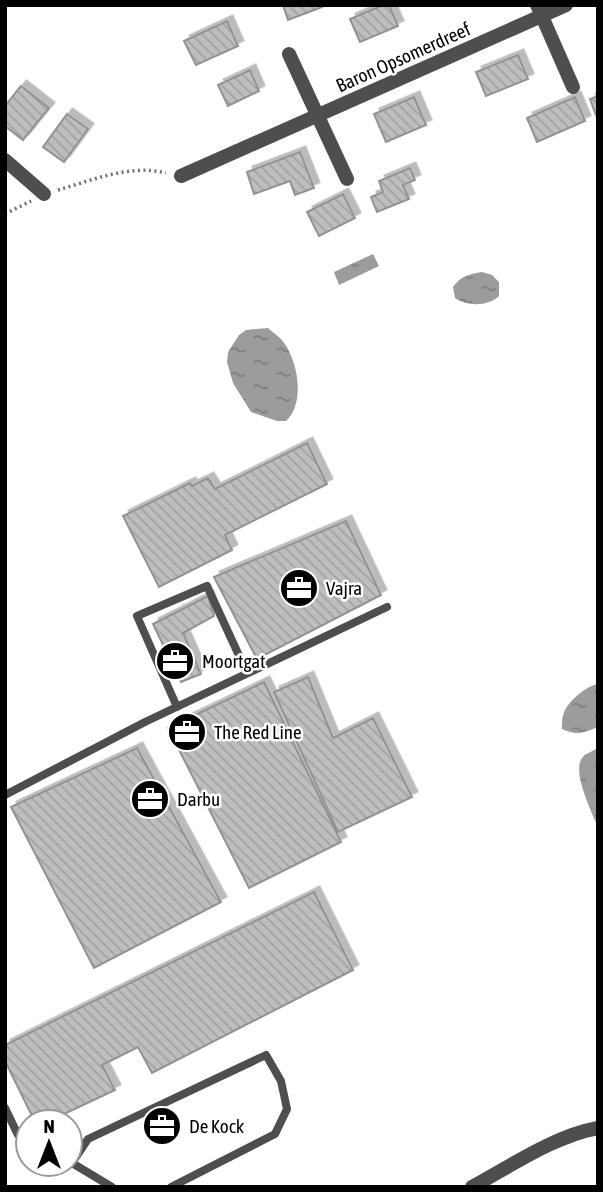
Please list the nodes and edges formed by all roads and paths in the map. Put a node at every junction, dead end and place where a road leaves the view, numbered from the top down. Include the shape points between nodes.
1 (566, 5) edge
2 (539, 11) edge
3 (289, 54) dead end
4 (573, 87) dead end
5 (318, 116) junction
6 (5, 160) edge
7 (181, 176) joint
8 (347, 179) dead end
9 (44, 194) junction
10 (5, 214) edge
11 (387, 607) dead end
12 (247, 673) junction
13 (177, 707) junction
14 (5, 795) edge
15 (5, 1108) edge
16 (14, 1127) edge
17 (598, 1128) edge
18 (84, 1145) edge
19 (84, 1171) edge
20 (106, 1185) edge
21 (171, 1187) edge
22 (472, 1187) edge

1 - 2 street, Baron Opsomerdreef
2 - 4 street
2 - 5 street, Baron Opsomerdreef
3 - 5 street
5 - 7 street, Baron Opsomerdreef
5 - 8 street
6 - 9 street
7 - 9 path via 154,170 126,171
9 - 10 path
11 - 12 lane
12 - 13 lane
12 - 13 lane via 207,586 137,615
13 - 14 lane
15 - 16 lane
17 - 22 street via 558,1141
18 - 21 lane via 266,1055 281,1081 287,1109 275,1134
19 - 20 lane

